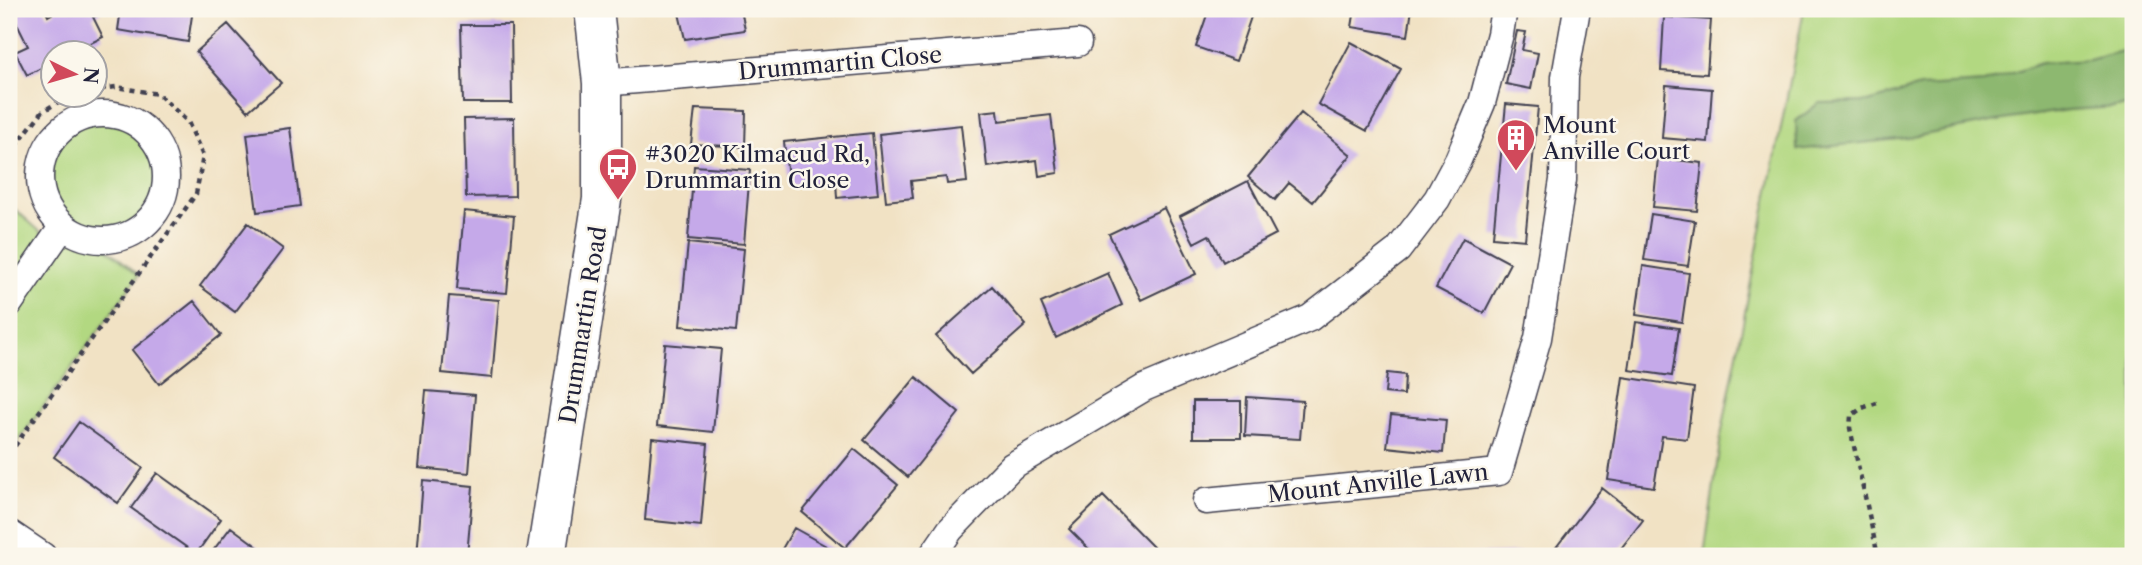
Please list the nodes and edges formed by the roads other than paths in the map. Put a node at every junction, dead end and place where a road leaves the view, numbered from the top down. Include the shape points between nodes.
1 (594, 9) edge
2 (1504, 9) edge
3 (1577, 9) edge
4 (1078, 43) dead end
5 (602, 83) junction
6 (63, 226) junction
7 (9, 304) edge
8 (1206, 501) dead end
9 (9, 533) edge
10 (43, 556) edge
11 (546, 556) edge
12 (932, 556) edge

1 - 5 main road, Drummartin Road
2 - 12 street via 1482,103 1458,160 1437,199 1398,250 1310,318 1144,388 1012,466 950,530
3 - 8 street, Mount Anville Lawn via 1565,77 1563,180 1538,338 1499,472
4 - 5 street, Drummartin Close
5 - 11 main road, Drummartin Road via 602,199
6 - 6 street via 81,236 111,239 140,228 154,214 163,196 163,156 138,123 118,115 97,114 76,119 59,132 47,149 41,190 49,210
6 - 7 street
9 - 10 street

